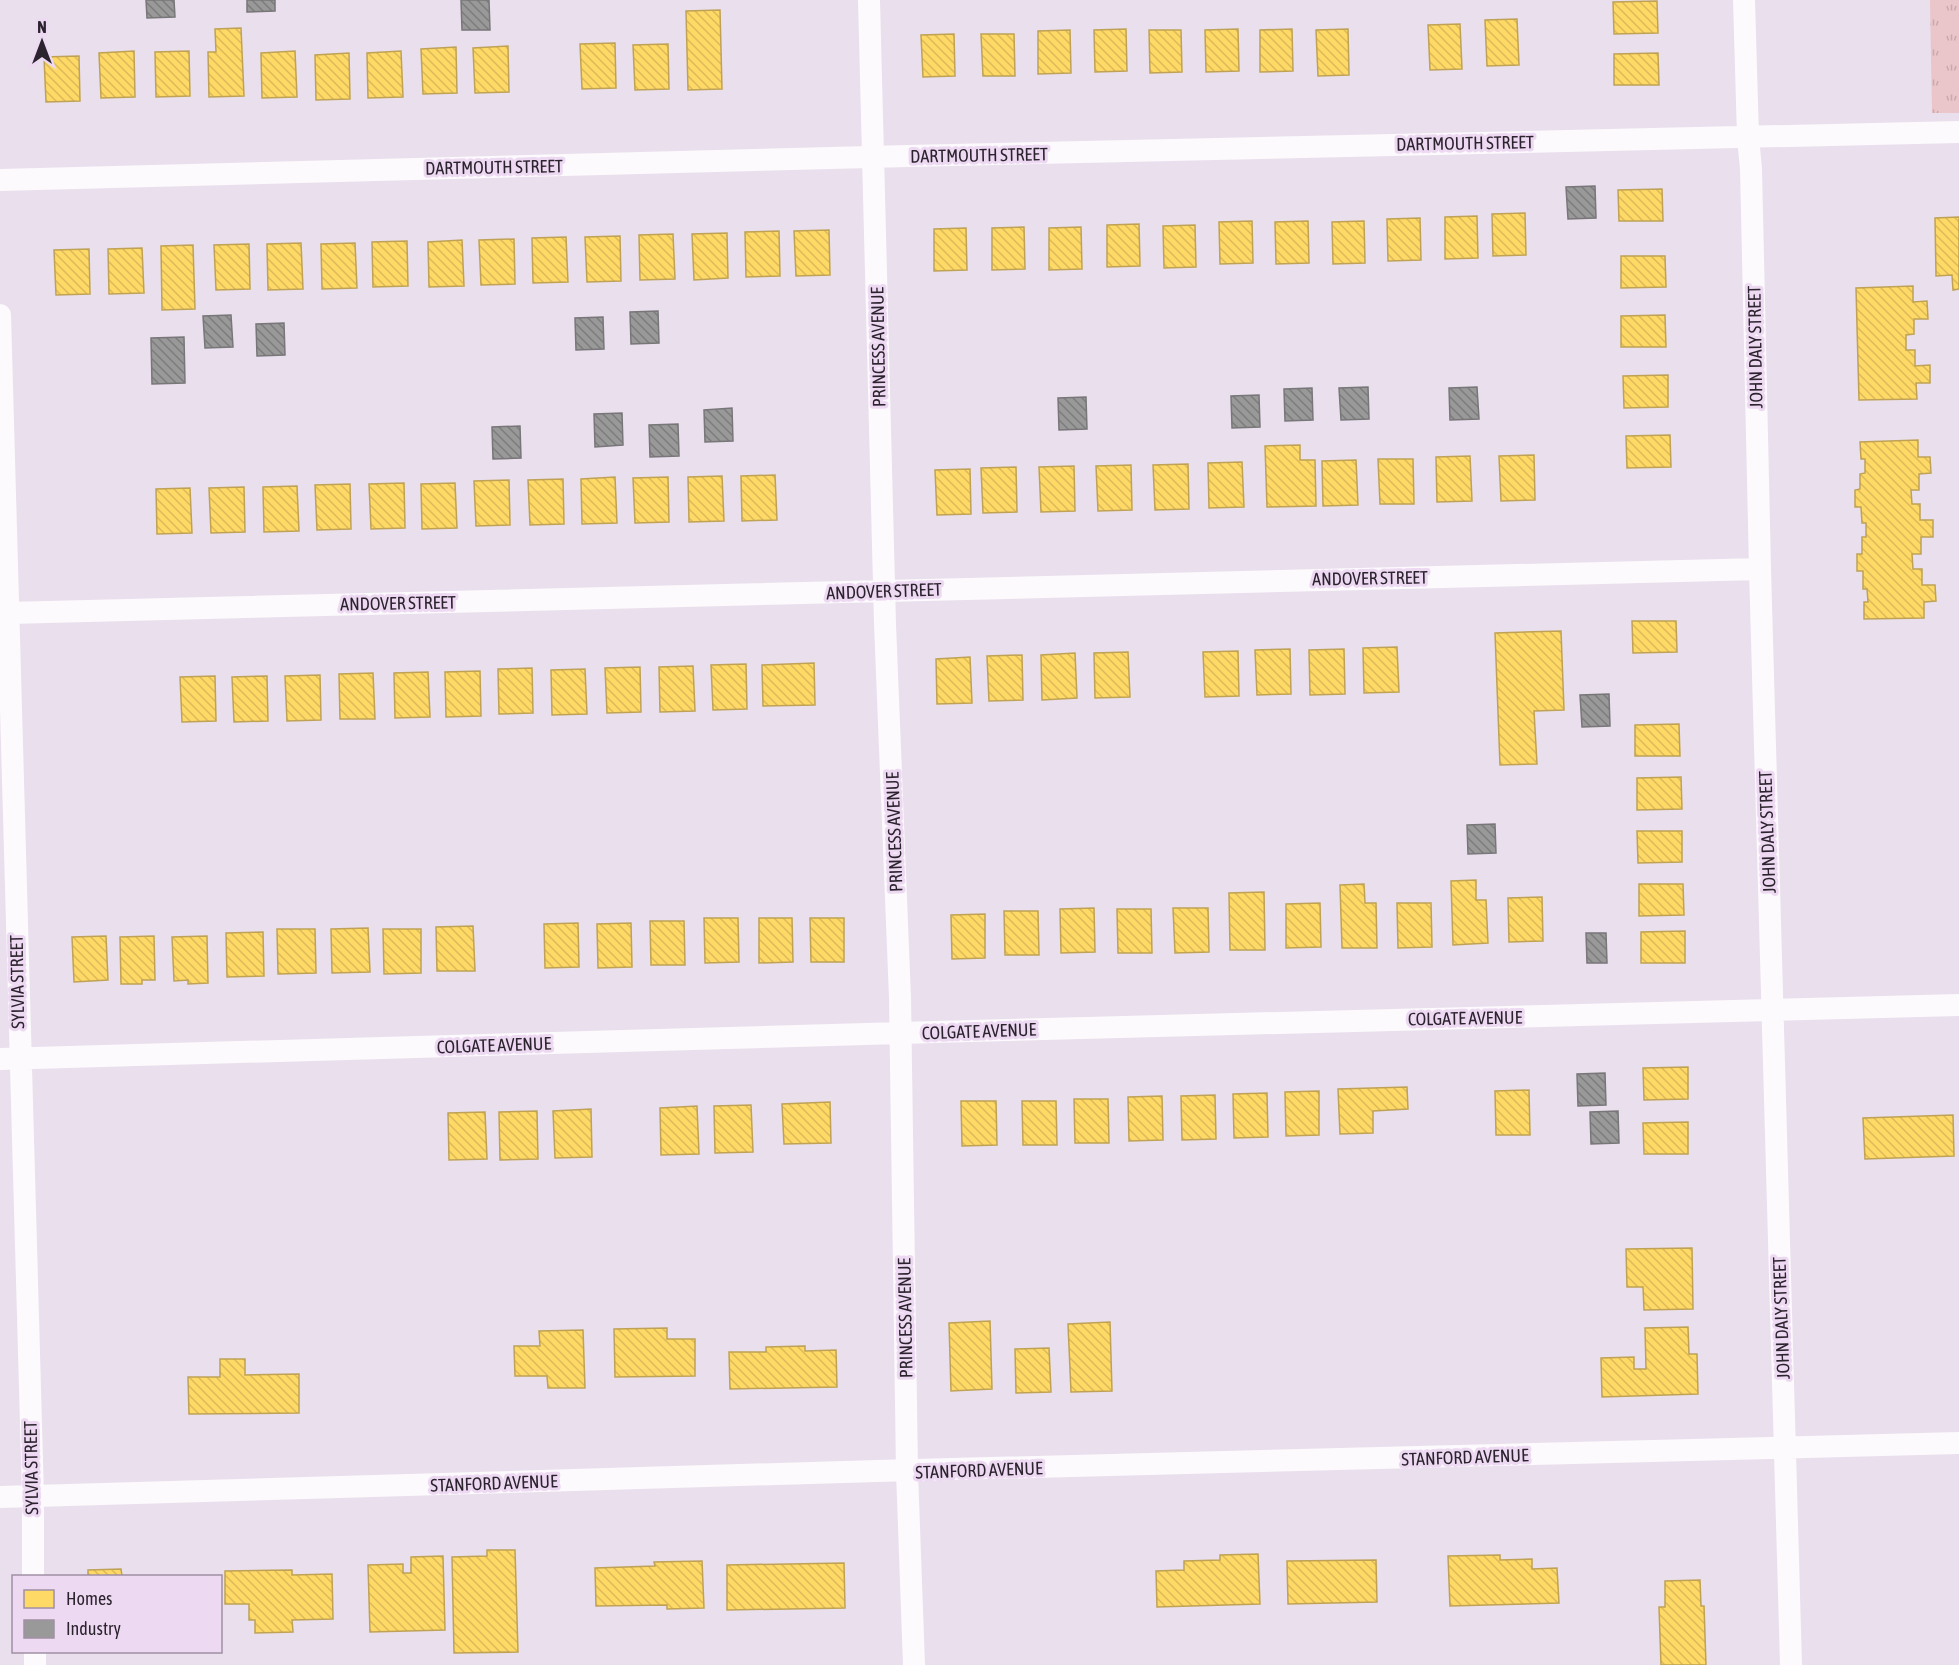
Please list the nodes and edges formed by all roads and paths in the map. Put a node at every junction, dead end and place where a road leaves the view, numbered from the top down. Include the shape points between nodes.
1 (869, 0) edge
2 (1744, 0) edge
3 (1959, 132) edge
4 (1748, 137) junction
5 (874, 157) junction
6 (0, 180) edge
7 (0, 315) edge
8 (1760, 569) junction
9 (885, 591) junction
10 (8, 614) junction
11 (1959, 1005) edge
12 (1772, 1010) junction
13 (900, 1033) junction
14 (10, 1059) edge
15 (1959, 1443) edge
16 (1785, 1448) junction
17 (907, 1472) junction
18 (33, 1496) junction
19 (0, 1497) edge
20 (33, 1575) edge
21 (914, 1665) edge
22 (1791, 1665) edge

1 - 5 street, PRINCESS AVENUE
2 - 4 street, JOHN DALY STREET
3 - 4 street, DARTMOUTH STREET
4 - 5 street, DARTMOUTH STREET
4 - 8 street, JOHN DALY STREET
5 - 6 street, DARTMOUTH STREET
5 - 9 street, PRINCESS AVENUE
7 - 10 street, SYLVIA STREET
8 - 9 street, ANDOVER STREET
8 - 12 street, JOHN DALY STREET
9 - 10 street, ANDOVER STREET
9 - 13 street, PRINCESS AVENUE
10 - 14 street, SYLVIA STREET
11 - 12 street, COLGATE AVENUE
12 - 13 street, COLGATE AVENUE
12 - 16 street, JOHN DALY STREET
13 - 14 street, COLGATE AVENUE
13 - 17 street, PRINCESS AVENUE
14 - 18 street, SYLVIA STREET
15 - 16 street, STANFORD AVENUE
16 - 17 street, STANFORD AVENUE
16 - 22 street, JOHN DALY STREET
17 - 18 street, STANFORD AVENUE
17 - 21 street, PRINCESS AVENUE
18 - 19 street, STANFORD AVENUE
18 - 20 street, SYLVIA STREET

